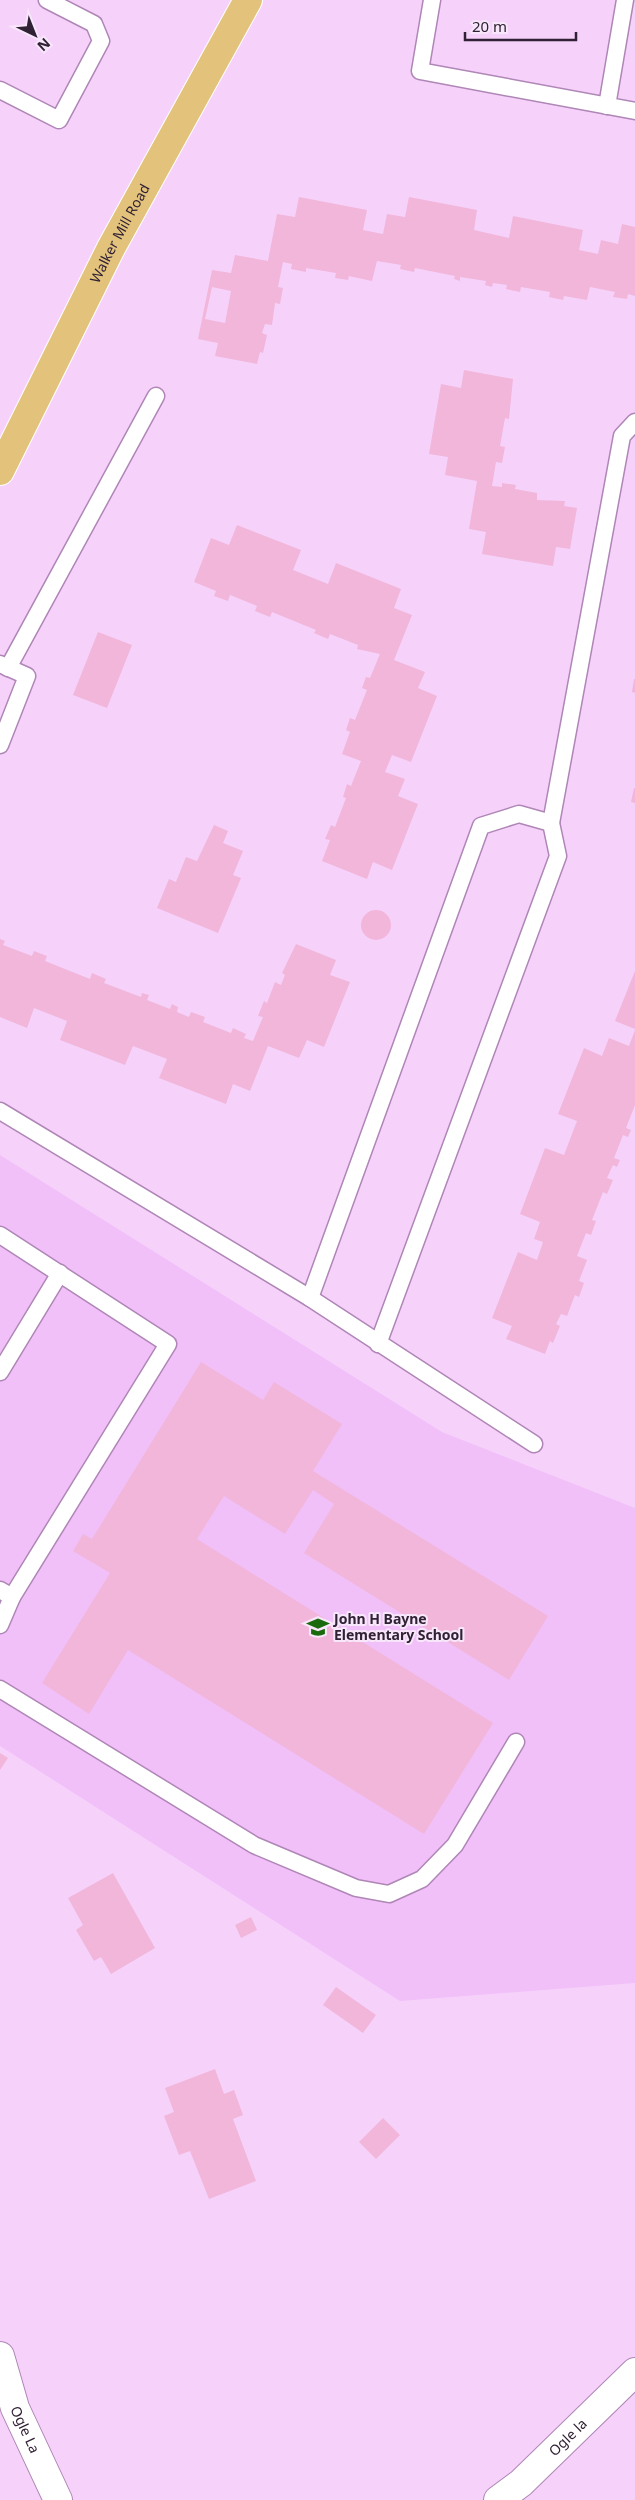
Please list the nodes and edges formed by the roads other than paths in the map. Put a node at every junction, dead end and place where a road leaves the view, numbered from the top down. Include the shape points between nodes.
1 (47, 0) edge
2 (248, 0) edge
3 (432, 0) edge
4 (625, 0) edge
5 (0, 90) edge
6 (607, 106) junction
7 (635, 111) edge
8 (156, 396) dead end
9 (635, 422) edge
10 (0, 471) edge
11 (4, 666) edge
12 (0, 745) edge
13 (551, 823) junction
14 (0, 1111) edge
15 (0, 1235) edge
16 (60, 1273) junction
17 (310, 1298) junction
18 (378, 1344) junction
19 (0, 1372) edge
20 (534, 1444) dead end
21 (6, 1594) edge
22 (0, 1625) edge
23 (0, 1689) edge
24 (516, 1742) dead end
25 (2, 2367) edge
26 (635, 2372) edge
27 (58, 2500) edge
28 (498, 2500) edge

1 - 5 lane via 94,24 101,41 59,120
2 - 10 main road, Walker Mill Road via 111,248
3 - 6 lane via 420,70
4 - 6 lane
6 - 7 lane
8 - 11 lane
9 - 13 lane via 622,436
11 - 12 lane via 27,676
13 - 17 lane via 520,814 481,826
13 - 18 lane via 558,856
14 - 17 lane
15 - 16 lane
16 - 19 lane
16 - 21 lane via 168,1344
17 - 18 lane
18 - 20 lane
21 - 22 lane
23 - 24 lane via 254,1845 356,1888 389,1894 422,1879 456,1845
25 - 27 street, Ogle La via 16,2408
26 - 28 street, Ogle la via 521,2483

